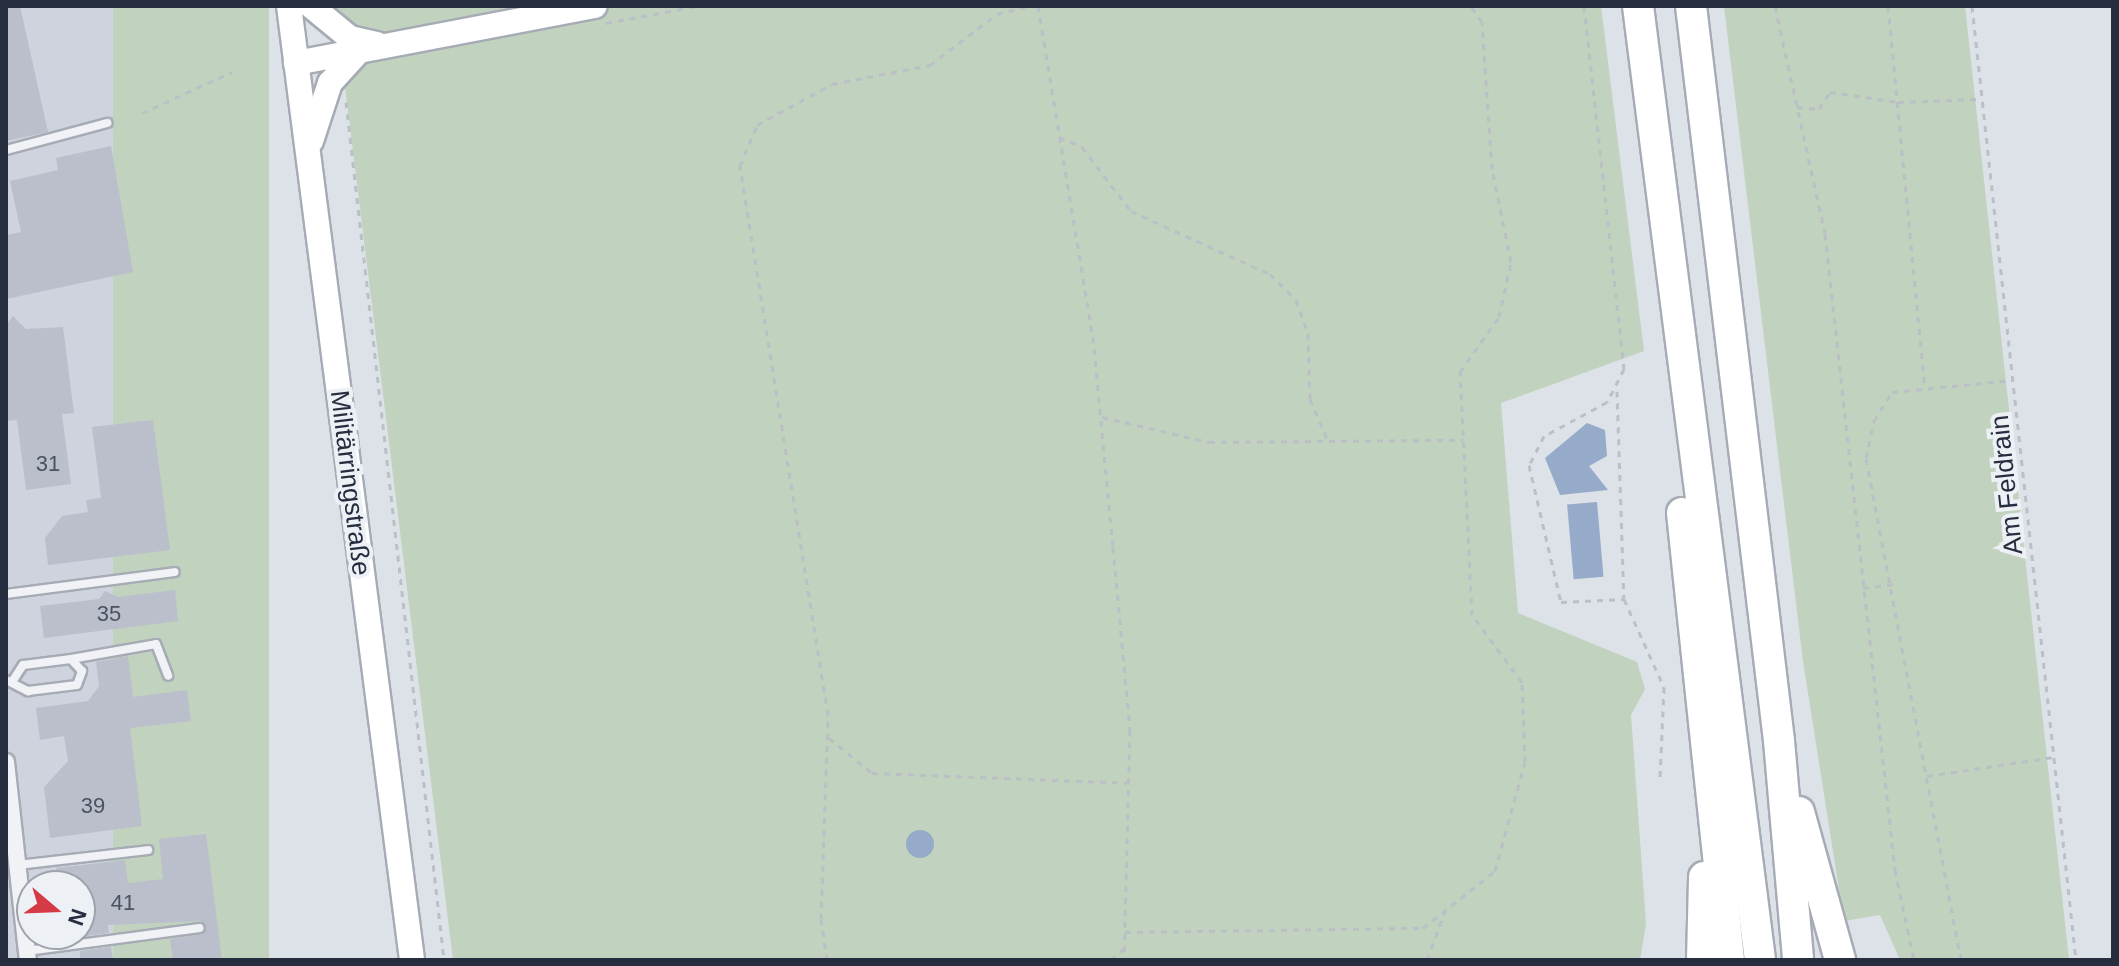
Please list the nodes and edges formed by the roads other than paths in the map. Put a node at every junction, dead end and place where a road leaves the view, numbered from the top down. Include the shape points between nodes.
1 (289, 6) edge
2 (311, 6) edge
3 (595, 6) edge
4 (1638, 6) edge
5 (1691, 6) edge
6 (372, 48) junction
7 (296, 63) junction
8 (107, 123) dead end
9 (6, 150) edge
10 (308, 150) junction
11 (1658, 178) junction
12 (175, 572) dead end
13 (6, 594) edge
14 (71, 659) junction
15 (168, 676) dead end
16 (10, 680) edge
17 (1704, 723) junction
18 (1779, 741) junction
19 (6, 762) edge
20 (11, 846) edge
21 (148, 850) dead end
22 (17, 865) junction
23 (199, 928) dead end
24 (27, 955) edge
25 (412, 960) edge
26 (1702, 960) edge
27 (1729, 960) edge
28 (1760, 960) edge
29 (1798, 960) edge
30 (1840, 960) edge

1 - 7 main road, Militärringstraße
2 - 6 main road via 350,38
3 - 6 main road
4 - 11 highway
5 - 18 highway
6 - 7 main road
6 - 10 main road via 330,83
7 - 10 main road, Militärringstraße
8 - 9 lane
10 - 25 main road, Militärringstraße
11 - 17 highway via 1650,195
11 - 28 highway
12 - 13 lane
14 - 15 lane via 156,644
14 - 16 lane via 23,665
14 - 16 lane via 82,671 77,685 28,691
17 - 26 highway
17 - 27 highway
18 - 29 highway
18 - 30 highway
19 - 20 street
20 - 22 street
21 - 22 lane
22 - 24 street
23 - 24 lane

